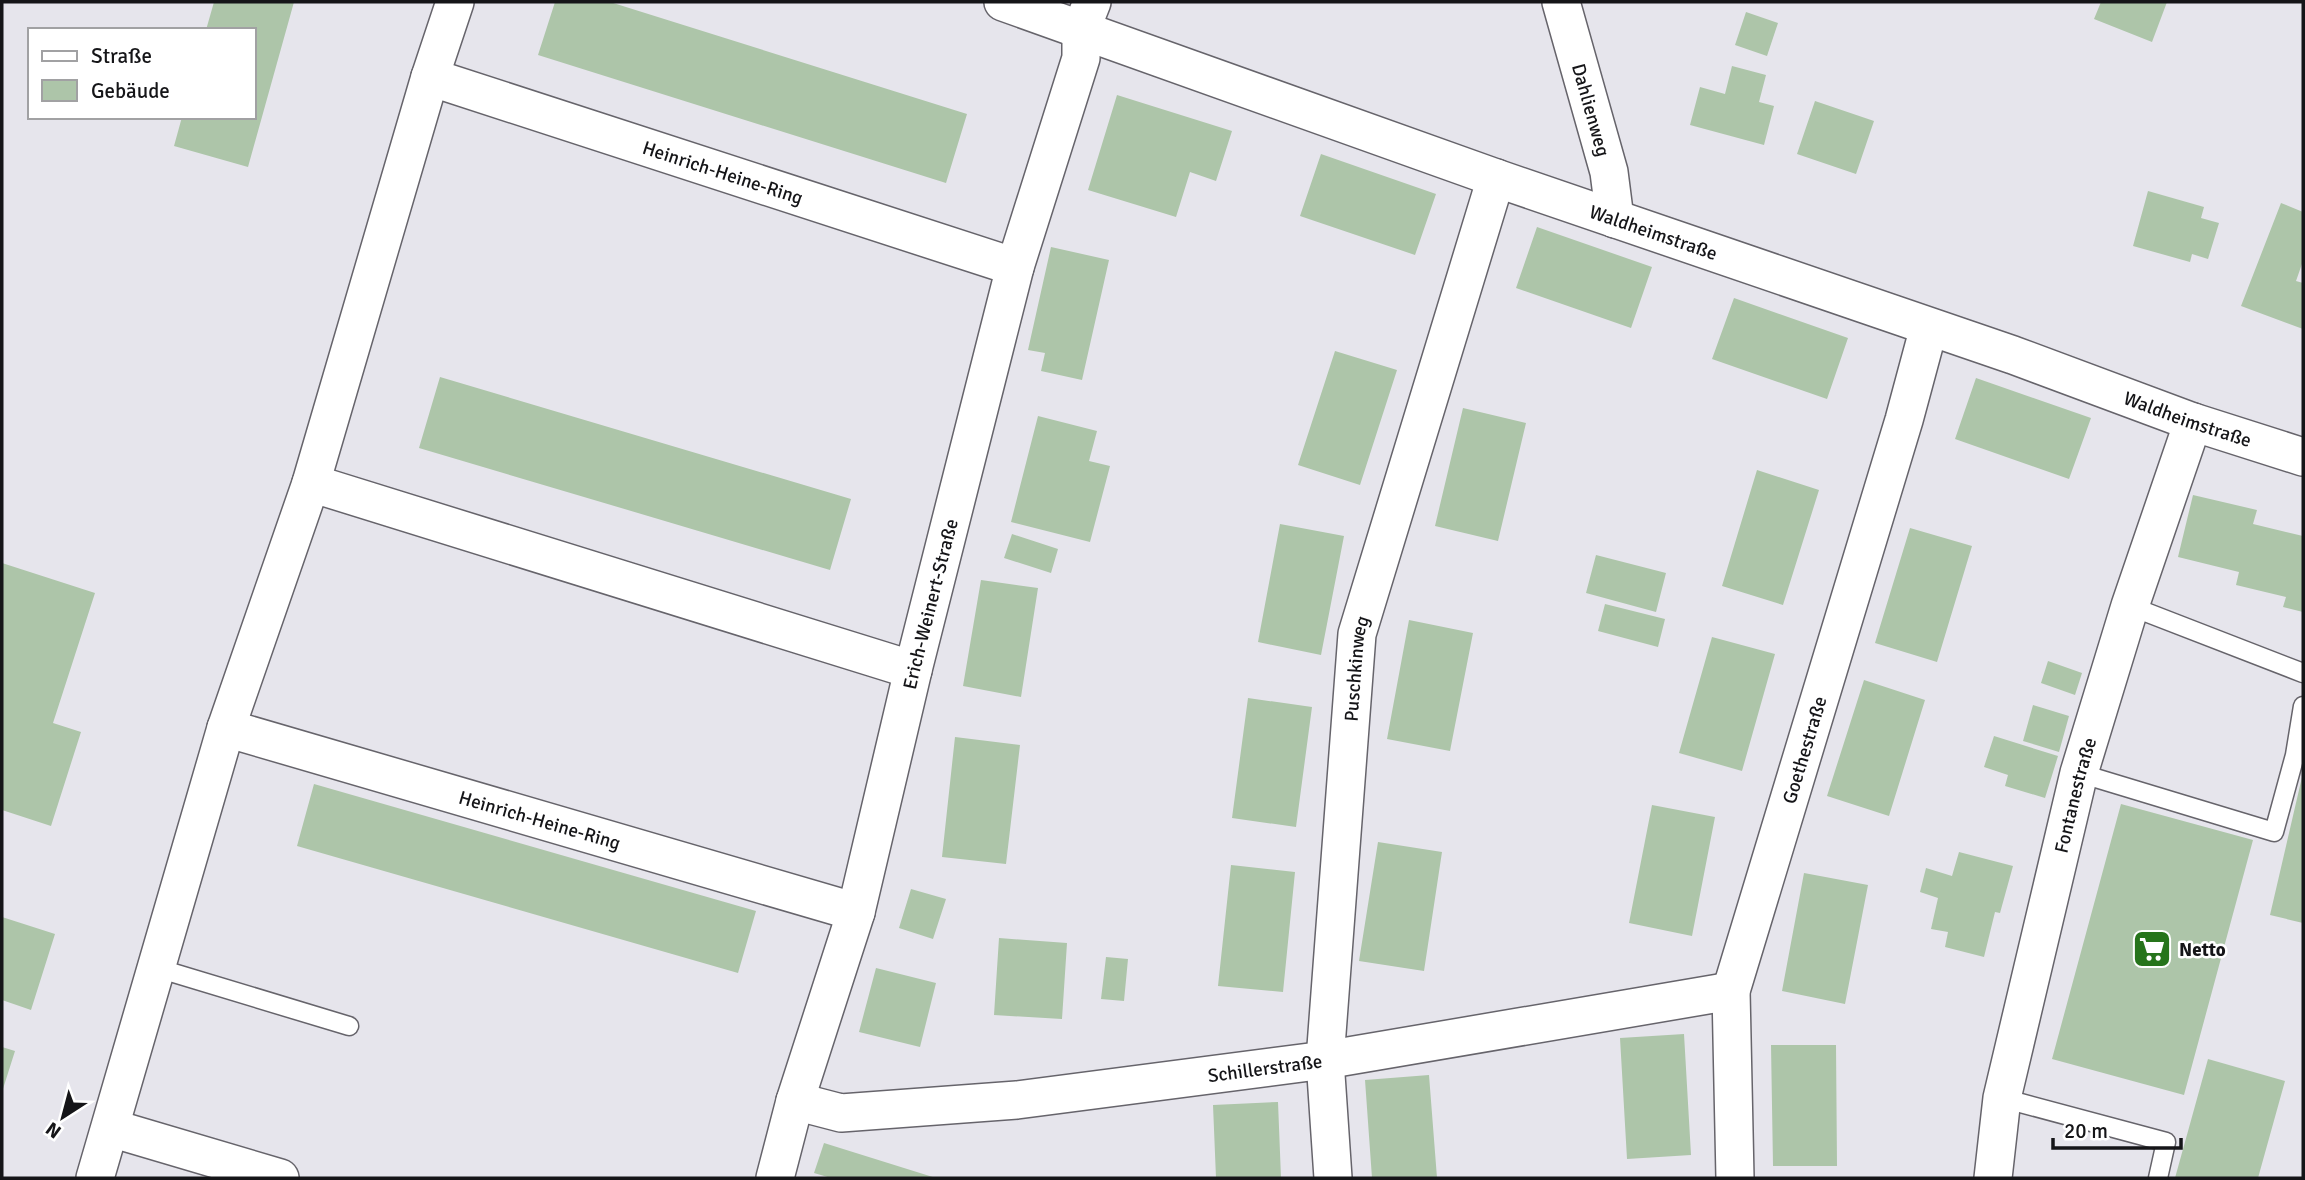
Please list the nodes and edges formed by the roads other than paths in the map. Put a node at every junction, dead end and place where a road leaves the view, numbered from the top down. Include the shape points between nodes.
1 (455, 2) edge
2 (1003, 2) edge
3 (1561, 2) edge
4 (1086, 16) edge
5 (430, 76) junction
6 (1496, 178) junction
7 (1615, 219) junction
8 (1015, 267) junction
9 (1929, 327) junction
10 (2193, 422) junction
11 (2303, 457) edge
12 (311, 483) junction
13 (2130, 606) junction
14 (913, 670) junction
15 (2303, 673) edge
16 (2303, 706) edge
17 (226, 728) junction
18 (2079, 772) junction
19 (856, 912) junction
20 (157, 968) junction
21 (1731, 991) junction
22 (349, 1026) dead end
23 (1325, 1060) junction
24 (2002, 1098) junction
25 (795, 1101) junction
26 (111, 1128) junction
27 (95, 1178) edge
28 (280, 1178) edge
29 (775, 1178) edge
30 (1332, 1178) edge
31 (1735, 1178) edge
32 (1993, 1178) edge
33 (2158, 1178) edge

1 - 5 street
2 - 4 street, Waldheimstraße
3 - 7 street, Dahlienweg via 1609,172
4 - 6 street, Waldheimstraße
4 - 8 street, Erich-Weinert-Straße via 1081,58
5 - 8 street, Heinrich-Heine-Ring
5 - 12 street
6 - 7 street, Waldheimstraße
6 - 23 street, Puschkinweg via 1357,634
7 - 9 street, Waldheimstraße
8 - 14 street, Erich-Weinert-Straße
9 - 10 street, Waldheimstraße
9 - 21 street, Goethestraße
10 - 11 street, Waldheimstraße
10 - 13 street, Fontanestraße
12 - 14 street
12 - 17 street
13 - 15 lane
13 - 18 street, Fontanestraße
14 - 19 street, Erich-Weinert-Straße
16 - 18 lane via 2274,832
17 - 19 street, Heinrich-Heine-Ring
17 - 20 street
18 - 24 street, Fontanestraße
19 - 25 street, Erich-Weinert-Straße
20 - 22 lane
20 - 26 street
21 - 23 street, Schillerstraße
21 - 31 street, Goethestraße
23 - 25 street, Schillerstraße via 1017,1100 841,1113
23 - 30 street, Puschkinweg
24 - 32 street, Fontanestraße
24 - 33 lane via 2166,1142
25 - 29 street, Erich-Weinert-Straße
26 - 27 street
26 - 28 street

